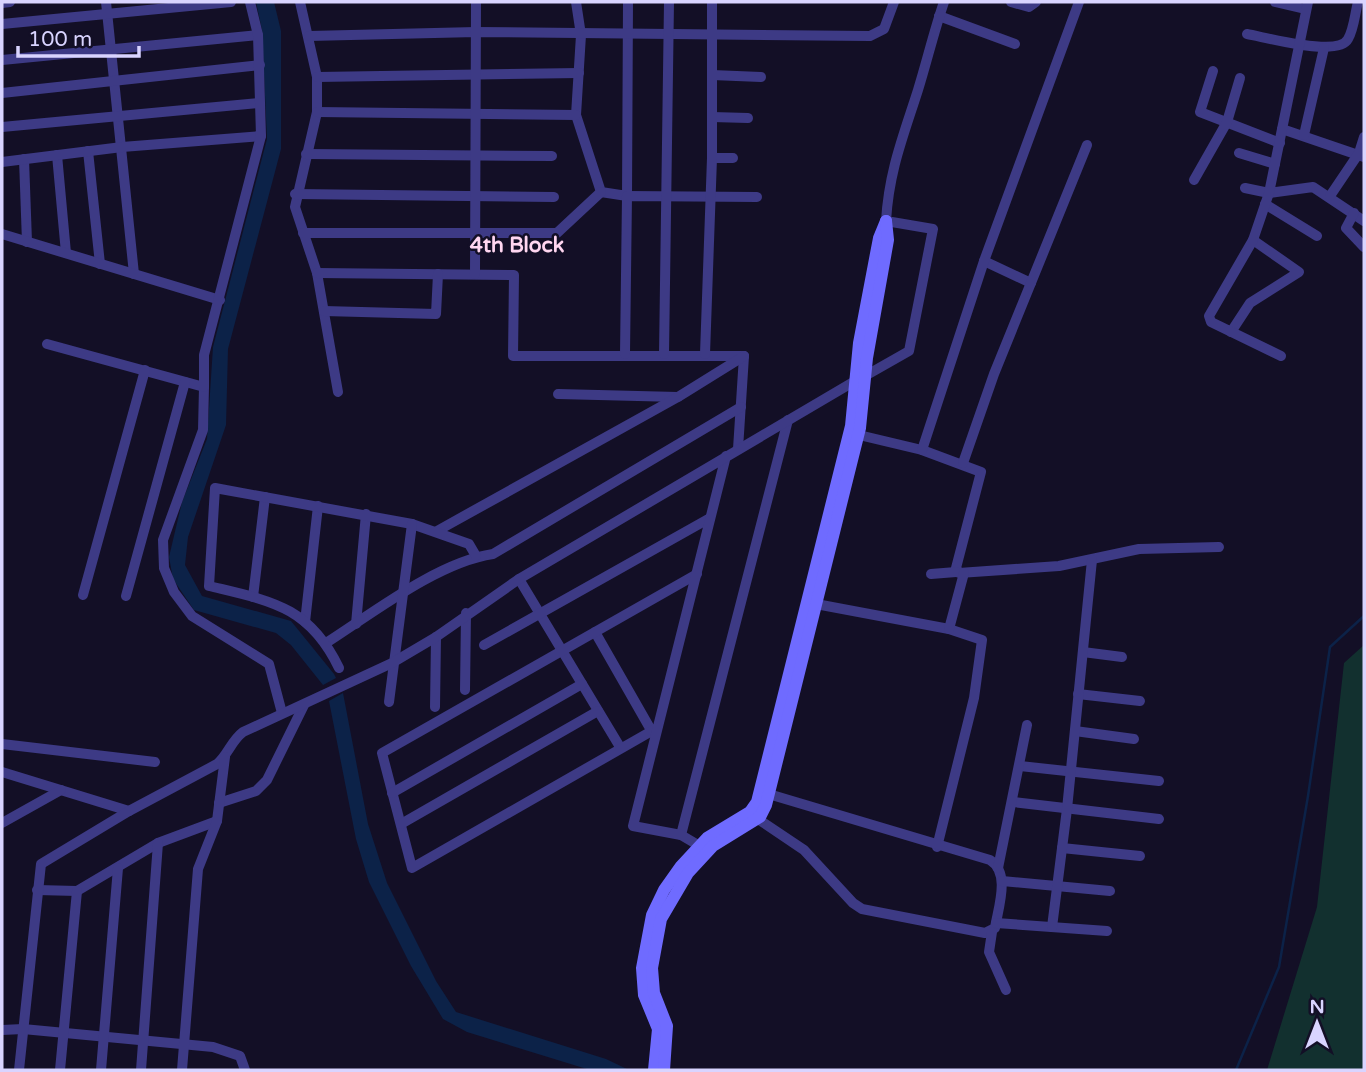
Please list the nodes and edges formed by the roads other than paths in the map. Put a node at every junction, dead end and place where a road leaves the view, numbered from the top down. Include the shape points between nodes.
1 (10, 2) edge
2 (106, 2) edge
3 (231, 2) edge
4 (250, 2) edge
5 (300, 2) edge
6 (477, 2) edge
7 (576, 2) edge
8 (628, 2) edge
9 (669, 2) edge
10 (712, 2) edge
11 (894, 2) edge
12 (944, 2) edge
13 (1011, 2) edge
14 (1036, 2) edge
15 (1079, 2) edge
16 (1275, 2) edge
17 (1358, 2) edge
18 (2, 3) edge
19 (1307, 5) edge
20 (108, 15) junction
21 (939, 16) junction
22 (2, 23) edge
23 (476, 32) junction
24 (1247, 34) dead end
25 (258, 35) junction
26 (581, 35) junction
27 (309, 36) junction
28 (628, 36) junction
29 (669, 36) junction
30 (712, 37) junction
31 (1015, 44) dead end
32 (1298, 44) junction
33 (112, 48) junction
34 (1324, 48) junction
35 (2, 60) edge
36 (260, 65) junction
37 (1213, 71) dead end
38 (476, 73) junction
39 (579, 73) junction
40 (712, 75) junction
41 (317, 77) junction
42 (761, 77) dead end
43 (1240, 78) dead end
44 (115, 80) junction
45 (2, 93) edge
46 (259, 103) junction
47 (317, 112) junction
48 (476, 112) junction
49 (118, 116) junction
50 (576, 116) junction
51 (712, 117) junction
52 (748, 118) dead end
53 (1227, 122) junction
54 (2, 127) edge
55 (1282, 128) junction
56 (1304, 135) junction
57 (261, 136) junction
58 (1364, 137) edge
59 (1280, 143) junction
60 (1087, 145) dead end
61 (122, 147) junction
62 (88, 151) junction
63 (306, 153) junction
64 (1239, 153) dead end
65 (57, 155) junction
66 (476, 155) junction
67 (1361, 155) edge
68 (552, 156) dead end
69 (712, 158) junction
70 (733, 158) dead end
71 (24, 159) junction
72 (2, 162) edge
73 (1275, 164) junction
74 (1194, 180) dead end
75 (1245, 188) dead end
76 (601, 192) junction
77 (1269, 193) junction
78 (295, 194) junction
79 (476, 196) junction
80 (627, 196) junction
81 (666, 196) junction
82 (1330, 196) junction
83 (554, 197) dead end
84 (710, 197) junction
85 (757, 197) dead end
86 (1265, 204) junction
87 (1354, 213) junction
88 (886, 221) junction
89 (1364, 221) edge
90 (476, 232) junction
91 (303, 233) junction
92 (2, 234) edge
93 (1318, 236) dead end
94 (1253, 240) junction
95 (27, 242) junction
96 (1364, 247) edge
97 (66, 253) junction
98 (984, 261) junction
99 (100, 264) junction
100 (317, 273) junction
101 (134, 274) junction
102 (438, 274) junction
103 (475, 274) junction
104 (1031, 283) junction
105 (220, 300) junction
106 (324, 311) junction
107 (1231, 332) junction
108 (47, 344) dead end
109 (625, 354) junction
110 (664, 354) junction
111 (705, 354) junction
112 (744, 356) junction
113 (1281, 356) dead end
114 (145, 370) junction
115 (860, 378) junction
116 (185, 382) junction
117 (204, 387) junction
118 (338, 392) dead end
119 (558, 394) dead end
120 (678, 397) junction
121 (741, 407) junction
122 (788, 420) junction
123 (859, 435) junction
124 (738, 449) junction
125 (922, 450) junction
126 (726, 456) junction
127 (963, 463) junction
128 (265, 497) junction
129 (318, 506) junction
130 (366, 514) junction
131 (710, 517) junction
132 (412, 524) junction
133 (437, 531) junction
134 (1219, 547) dead end
135 (476, 556) junction
136 (1092, 560) junction
137 (960, 573) junction
138 (697, 574) junction
139 (930, 574) dead end
140 (519, 579) junction
141 (83, 595) dead end
142 (403, 595) junction
143 (127, 596) dead end
144 (253, 597) junction
145 (816, 604) junction
146 (466, 613) junction
147 (541, 615) junction
148 (304, 622) junction
149 (356, 624) junction
150 (949, 629) junction
151 (595, 632) junction
152 (436, 637) junction
153 (326, 643) junction
154 (484, 645) dead end
155 (562, 650) junction
156 (1083, 652) junction
157 (1122, 657) dead end
158 (392, 663) junction
159 (339, 668) dead end
160 (582, 684) junction
161 (465, 690) dead end
162 (1079, 694) junction
163 (1140, 701) dead end
164 (389, 702) dead end
165 (304, 705) junction
166 (435, 707) dead end
167 (598, 711) junction
168 (282, 713) junction
169 (1027, 725) dead end
170 (654, 729) junction
171 (1075, 732) junction
172 (1134, 739) dead end
173 (2, 744) edge
174 (620, 747) junction
175 (225, 757) junction
176 (155, 762) dead end
177 (1020, 766) junction
178 (2, 772) edge
179 (1071, 772) junction
180 (1159, 781) dead end
181 (61, 790) junction
182 (392, 793) junction
183 (764, 793) junction
184 (1013, 802) junction
185 (219, 803) junction
186 (1067, 809) junction
187 (129, 811) junction
188 (758, 819) junction
189 (1160, 819) dead end
190 (217, 821) junction
191 (2, 823) edge
192 (401, 824) junction
193 (681, 835) junction
194 (158, 843) junction
195 (698, 845) dead end
196 (937, 847) junction
197 (1062, 848) junction
198 (1140, 856) dead end
199 (998, 867) junction
200 (118, 869) junction
201 (1002, 881) junction
202 (1057, 887) junction
203 (37, 890) junction
204 (77, 891) junction
205 (1110, 891) dead end
206 (994, 927) junction
207 (1052, 927) junction
208 (1107, 931) dead end
209 (1006, 990) dead end
210 (23, 1029) junction
211 (2, 1030) edge
212 (63, 1033) junction
213 (104, 1037) junction
214 (144, 1041) junction
215 (184, 1045) junction
216 (19, 1070) edge
217 (60, 1070) edge
218 (101, 1070) edge
219 (141, 1070) edge
220 (182, 1070) edge
221 (246, 1070) edge
222 (654, 1070) edge
223 (664, 1070) edge

1 - 18 street
2 - 20 street
3 - 20 street
4 - 25 street
5 - 27 street
6 - 23 street
7 - 26 street
8 - 28 street
9 - 29 street
10 - 30 street
11 - 30 street via 884,29 870,36
12 - 21 street
13 - 14 street via 1029,7
15 - 98 street
16 - 19 street
17 - 34 street via 1348,39 1342,45
19 - 32 street
20 - 22 street
20 - 33 street
21 - 31 street
21 - 88 street via 902,132 888,189
23 - 26 street
23 - 27 street
23 - 38 street
24 - 32 street
25 - 33 street
25 - 36 street
26 - 28 street
26 - 39 street
27 - 41 street
28 - 29 street
28 - 80 street
29 - 30 street
29 - 81 street
30 - 40 street
32 - 34 street
32 - 55 street
33 - 35 street
33 - 44 street
34 - 56 street
36 - 44 street
36 - 46 street
37 - 53 street via 1199,110
38 - 39 street
38 - 41 street
38 - 48 street
39 - 50 street
40 - 42 street
40 - 51 street
41 - 47 street
43 - 53 street
44 - 45 street
44 - 49 street
46 - 49 street
46 - 57 street
47 - 48 street
47 - 63 street
48 - 50 street
48 - 66 street
49 - 54 street
49 - 61 street
50 - 76 street
51 - 52 street
51 - 69 street
53 - 59 street
53 - 74 street
55 - 56 street
55 - 59 street
56 - 67 street
57 - 61 street
57 - 105 street
58 - 67 street
59 - 73 street
60 - 104 street
61 - 62 street
61 - 101 street
62 - 65 street
62 - 99 street
63 - 66 street
63 - 78 street
64 - 73 street
65 - 71 street
65 - 97 street
66 - 68 street
66 - 79 street
67 - 82 street
69 - 70 street
69 - 84 street
71 - 72 street
71 - 95 street
73 - 77 street
75 - 77 street
76 - 80 street
76 - 90 street via 557,233
77 - 82 street via 1310,187
77 - 86 street
78 - 79 street
78 - 91 street
79 - 83 street
79 - 90 street
80 - 81 street
80 - 109 street
81 - 84 street
81 - 110 street
82 - 87 street
84 - 85 street
84 - 111 street
86 - 93 street
86 - 94 street
87 - 89 street
87 - 96 street via 1346,228
88 - 115 street via 888,240
88 - 115 street via 933,229 909,351
90 - 91 street
90 - 103 street
91 - 100 street
92 - 95 street
94 - 107 street via 1209,316
94 - 107 street via 1298,272 1250,303
95 - 97 street
97 - 99 street
98 - 104 street
98 - 125 street
99 - 101 street
100 - 102 street
100 - 106 street
101 - 105 street
102 - 103 street
102 - 106 street via 436,314
103 - 109 street via 514,275 513,356
104 - 127 street
105 - 117 street via 204,355
106 - 118 street
107 - 113 street
108 - 114 street
109 - 110 street
110 - 111 street
111 - 112 street
112 - 120 street
112 - 121 street
114 - 116 street
114 - 141 street
115 - 122 street
115 - 123 street
115 - 183 street
116 - 117 street
116 - 143 street
117 - 168 street via 203,430 163,540 164,568 192,616 269,664
119 - 120 street
120 - 133 street
121 - 124 street
121 - 135 street via 493,554
122 - 124 street
122 - 193 street
123 - 125 street
123 - 145 street
124 - 126 street
125 - 127 street
126 - 131 street
126 - 140 street
127 - 137 street via 978,469 982,476
128 - 129 street
128 - 144 street
128 - 144 street via 215,488 209,586
129 - 130 street
129 - 148 street
130 - 132 street
130 - 149 street
131 - 138 street
131 - 147 street
132 - 133 street
132 - 142 street
133 - 135 street via 469,544
134 - 136 street via 1139,549
135 - 142 street
136 - 137 street
136 - 156 street
137 - 139 street
137 - 150 street
138 - 151 street
138 - 170 street
140 - 146 street
140 - 147 street
142 - 149 street
142 - 158 street
144 - 148 street via 280,605
145 - 150 street
145 - 183 street
146 - 152 street
146 - 161 street
147 - 154 street
147 - 155 street
148 - 153 street
149 - 153 street
150 - 196 street via 979,637 983,645
151 - 155 street
151 - 170 street
152 - 158 street
152 - 166 street
153 - 159 street
155 - 160 street
155 - 182 street via 382,753
156 - 157 street
156 - 162 street
158 - 164 street
158 - 165 street
160 - 167 street
160 - 182 street
162 - 163 street
162 - 171 street
165 - 168 street
165 - 185 street via 267,780 256,791
167 - 174 street
167 - 192 street
168 - 175 street via 235,738
169 - 177 street
170 - 174 street
170 - 193 street via 633,826
171 - 172 street
171 - 179 street
173 - 176 street
174 - 192 street via 412,868
175 - 185 street
175 - 187 street
177 - 179 street
177 - 184 street
178 - 181 street
179 - 180 street
179 - 186 street
181 - 187 street
181 - 191 street
182 - 192 street
183 - 188 street via 765,810
183 - 196 street
183 - 222 street via 752,811 707,838 681,866 652,915 642,968 644,995 658,1029
184 - 186 street
184 - 199 street
185 - 190 street
186 - 189 street
186 - 197 street
187 - 203 street via 41,864
188 - 206 street via 804,850 862,909
188 - 223 street via 713,846 680,883 661,919 652,968 654,993 667,1026
190 - 194 street
190 - 215 street via 198,869
193 - 195 street
194 - 200 street
194 - 214 street
196 - 199 street via 990,860
197 - 198 street
197 - 202 street
199 - 201 street
200 - 204 street
200 - 213 street
201 - 202 street
201 - 206 street
202 - 205 street
202 - 207 street
203 - 204 street
203 - 210 street
204 - 212 street
206 - 207 street
206 - 209 street via 989,952
207 - 208 street
210 - 211 street
210 - 212 street
210 - 216 street
212 - 213 street
212 - 217 street
213 - 214 street
213 - 218 street
214 - 215 street
214 - 219 street
215 - 220 street
215 - 221 street via 230,1051 243,1059

